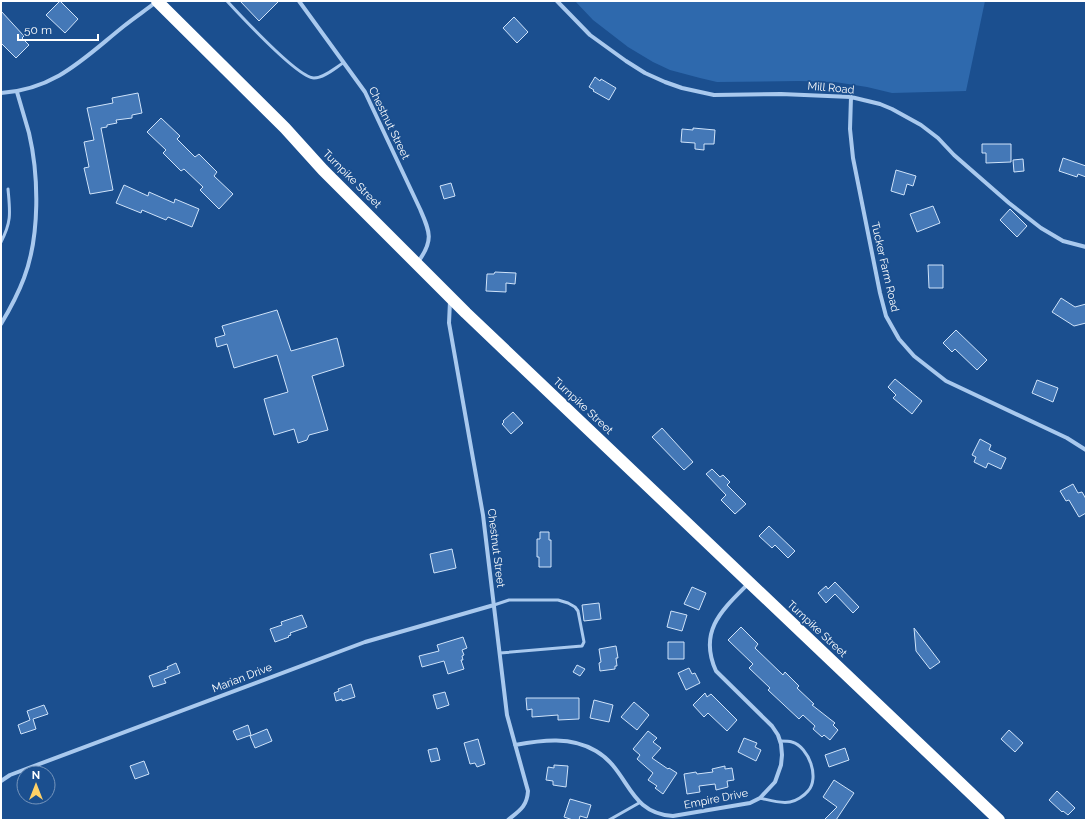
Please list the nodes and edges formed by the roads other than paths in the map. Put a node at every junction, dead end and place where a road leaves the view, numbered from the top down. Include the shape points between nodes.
1 (157, 1) edge
2 (227, 1) edge
3 (300, 1) edge
4 (557, 1) edge
5 (343, 63) junction
6 (17, 92) junction
7 (1, 93) edge
8 (851, 97) junction
9 (8, 189) dead end
10 (1, 242) edge
11 (1086, 247) edge
12 (416, 264) junction
13 (451, 296) junction
14 (1, 324) edge
15 (1086, 450) edge
16 (749, 583) junction
17 (494, 605) junction
18 (500, 653) junction
19 (780, 741) junction
20 (515, 745) junction
21 (1, 780) edge
22 (760, 798) junction
23 (639, 803) junction
24 (508, 820) edge
25 (609, 820) edge
26 (999, 820) edge

1 - 6 street via 74,68 39,85
1 - 12 highway, Turnpike Street via 280,123
2 - 5 lane via 299,72 312,78 321,78
3 - 5 street, Chestnut Street
4 - 8 street, Mill Road via 590,35 620,58 645,73 682,88 714,96 781,94
5 - 12 street, Chestnut Street via 365,92 427,225 430,240
6 - 7 street
6 - 14 street via 33,157 35,220 25,276
8 - 11 street, Mill Road via 880,104 921,125 1041,228 1063,241
8 - 15 street, Tucker Farm Road via 850,130 853,158 880,293 886,316 899,339 914,356 946,381 1067,438
9 - 10 lane via 10,217
12 - 13 highway, Turnpike Street
13 - 16 highway, Turnpike Street
13 - 17 street, Chestnut Street via 449,323 483,515
16 - 19 street, Empire Drive via 718,615 709,639 709,651 716,671 772,726
16 - 26 highway, Turnpike Street
17 - 18 street, Chestnut Street
17 - 18 lane via 509,600 558,600 568,603 575,606 578,611 584,642 582,646
17 - 21 street, Marian Drive via 365,642
18 - 20 street, Chestnut Street via 507,715
19 - 22 street, Empire Drive via 782,755 779,773 775,782
19 - 22 lane via 793,742 803,749 810,759 812,781 809,791 789,802
20 - 23 street, Empire Drive via 559,740 596,751 620,774
20 - 24 street, Chestnut Street via 528,791 527,801
22 - 23 street, Empire Drive via 750,803 673,816 656,814
23 - 25 lane

